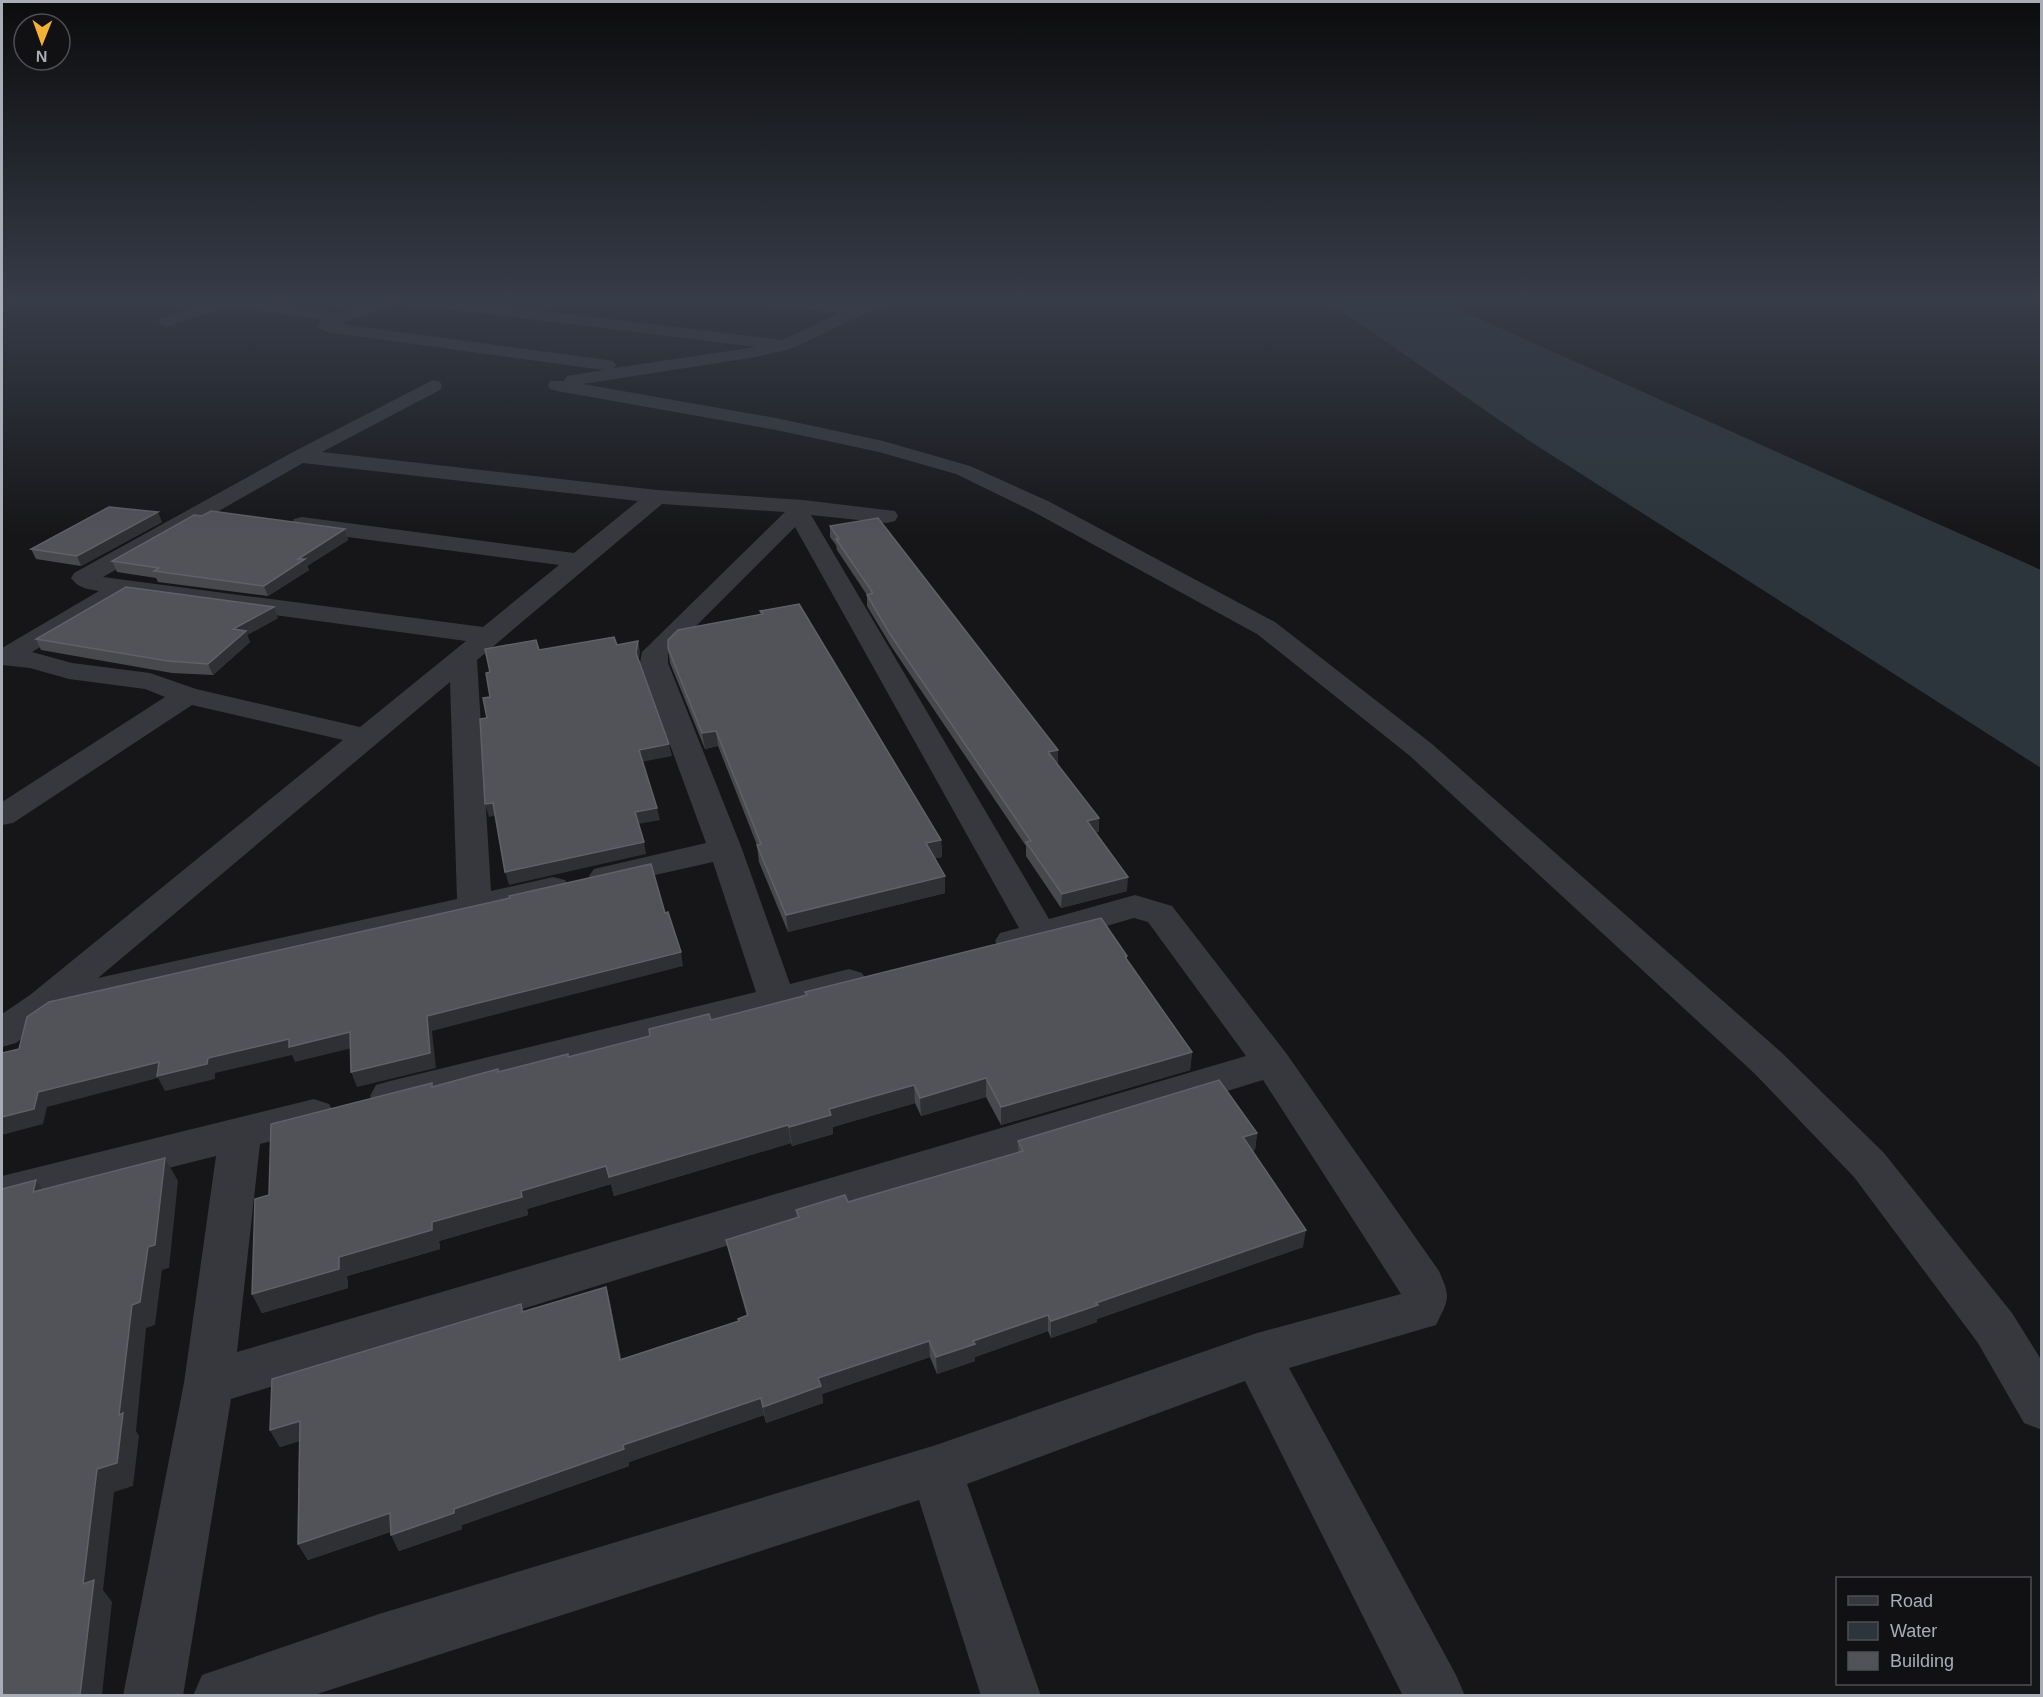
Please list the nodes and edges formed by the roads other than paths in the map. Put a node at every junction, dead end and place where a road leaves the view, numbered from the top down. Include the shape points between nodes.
1 (580, 378) edge
2 (433, 386) dead end
3 (300, 456) junction
4 (657, 497) junction
5 (800, 509) junction
6 (201, 511) junction
7 (237, 515) edge
8 (887, 516) dead end
9 (284, 522) edge
10 (579, 561) junction
11 (125, 586) junction
12 (488, 636) junction
13 (463, 657) junction
14 (3, 658) edge
15 (187, 695) junction
16 (366, 737) junction
17 (2, 816) edge
18 (724, 849) junction
19 (475, 906) junction
20 (1040, 934) junction
21 (971, 951) edge
22 (891, 971) edge
23 (777, 1000) junction
24 (43, 1004) junction
25 (2, 1033) edge
26 (1272, 1063) junction
27 (240, 1134) junction
28 (2, 1193) edge
29 (1257, 1355) junction
30 (210, 1383) junction
31 (2042, 1407) edge
32 (936, 1470) junction
33 (153, 1695) edge
34 (223, 1695) edge
35 (1011, 1695) edge
36 (1435, 1695) edge

1 - 31 street via 557,385 776,424 884,447 963,470 1040,506 1266,628 1421,750 1768,1063 1869,1165 1995,1328
2 - 3 street
3 - 4 street
3 - 6 street
4 - 5 street
4 - 10 street
5 - 8 street
5 - 18 street via 655,652 654,663
5 - 20 street
6 - 7 street
6 - 11 street via 83,578
9 - 10 street
10 - 12 street
11 - 12 street
11 - 14 street
12 - 13 street
13 - 16 street
13 - 19 street
14 - 15 street via 150,681
15 - 16 street
15 - 17 street
16 - 24 street
18 - 19 street
18 - 23 street
19 - 24 street
20 - 21 street
20 - 26 street via 1136,906 1160,914
22 - 23 street
23 - 27 street
24 - 25 street
26 - 29 street via 1422,1285 1425,1299 1419,1310
26 - 30 street
27 - 28 street
27 - 30 street
29 - 32 street
29 - 36 street
30 - 33 street
32 - 34 street
32 - 35 street

